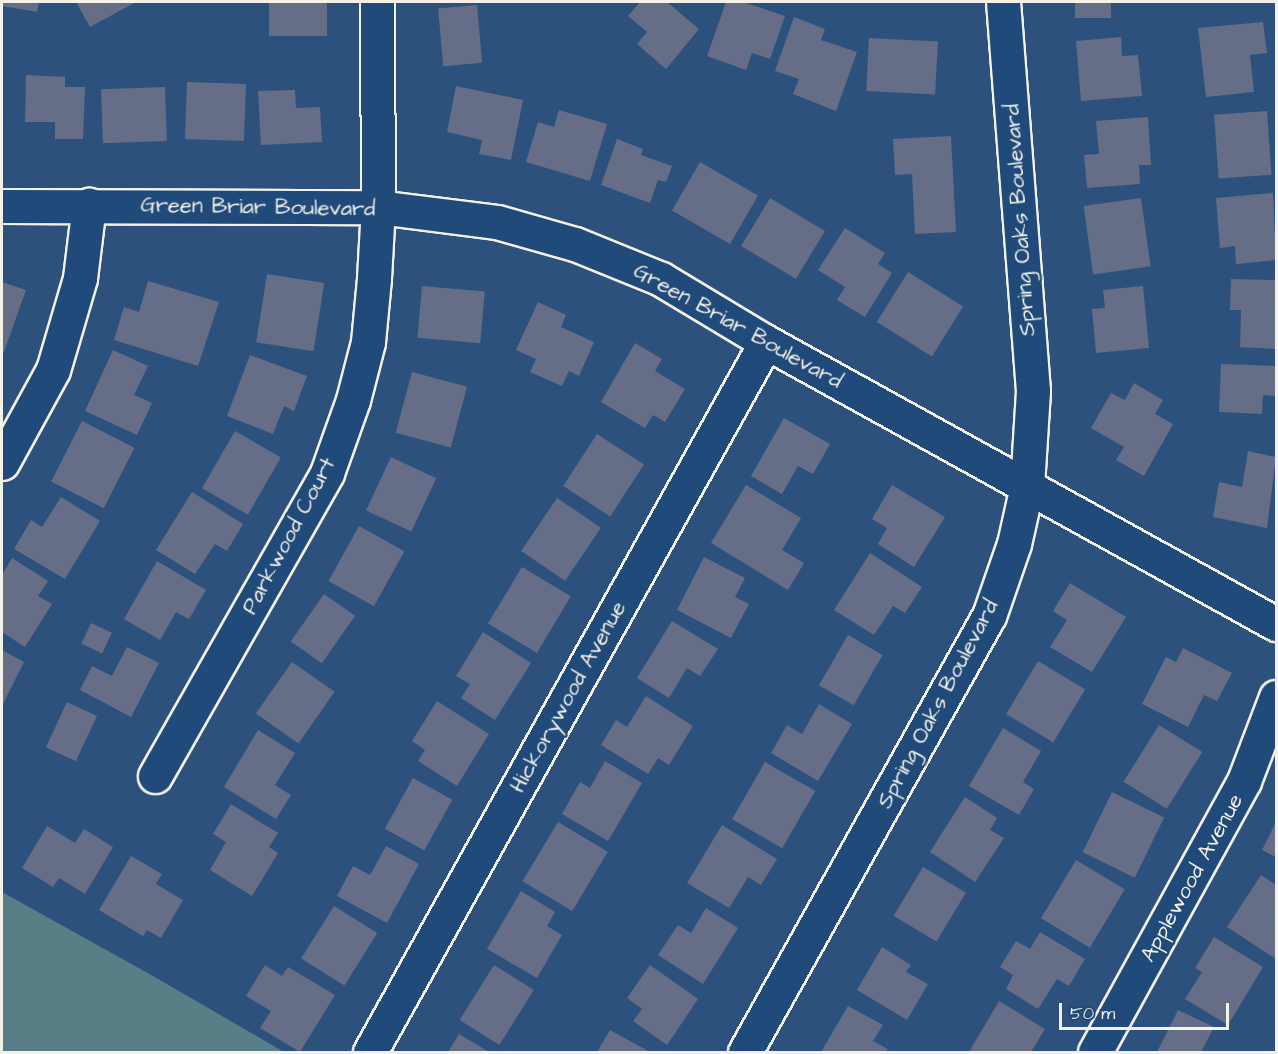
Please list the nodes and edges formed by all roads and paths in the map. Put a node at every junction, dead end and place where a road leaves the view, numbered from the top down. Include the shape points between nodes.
1 (377, 2) edge
2 (1003, 2) edge
3 (89, 205) junction
4 (2, 206) edge
5 (378, 207) junction
6 (766, 342) junction
7 (2, 463) edge
8 (1027, 486) junction
9 (1276, 624) edge
10 (1276, 697) edge
11 (155, 776) dead end
12 (370, 1053) edge
13 (745, 1053) edge
14 (1095, 1053) edge

1 - 5 street, Parkwood Court
2 - 8 street, Spring Oaks Boulevard via 1033,391
3 - 4 street, Green Briar Boulevard
3 - 5 street, Green Briar Boulevard
3 - 7 street via 80,278 53,370
5 - 6 street, Green Briar Boulevard via 497,222 575,244 661,279
5 - 11 street, Parkwood Court via 368,342 353,400 327,473
6 - 8 street, Green Briar Boulevard
6 - 12 street, Hickorywood Avenue
8 - 9 street, Green Briar Boulevard
8 - 13 street, Spring Oaks Boulevard via 1014,544 989,616
10 - 14 street, Applewood Avenue via 1244,781

